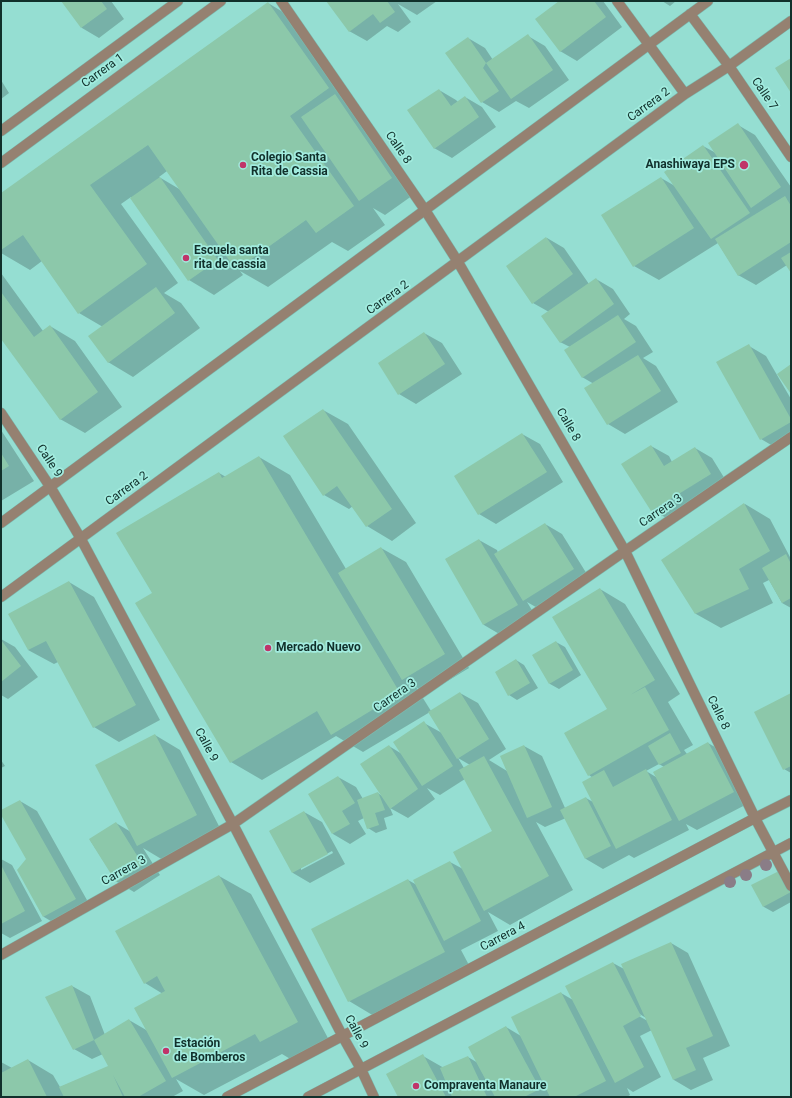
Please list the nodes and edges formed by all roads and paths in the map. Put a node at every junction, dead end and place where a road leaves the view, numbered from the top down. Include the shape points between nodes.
1 (178, 1) edge
2 (221, 1) edge
3 (281, 1) edge
4 (617, 1) edge
5 (708, 1) edge
6 (690, 14) junction
7 (791, 21) edge
8 (649, 44) junction
9 (729, 66) junction
10 (685, 94) junction
11 (1, 131) edge
12 (791, 157) edge
13 (1, 162) edge
14 (425, 210) junction
15 (458, 262) junction
16 (1, 413) edge
17 (791, 438) edge
18 (51, 488) junction
19 (1, 523) edge
20 (81, 539) junction
21 (626, 551) junction
22 (1, 597) edge
23 (791, 800) edge
24 (755, 818) junction
25 (234, 824) junction
26 (791, 843) edge
27 (773, 852) junction
28 (791, 886) edge
29 (1, 955) edge
30 (343, 1037) junction
31 (361, 1069) junction
32 (227, 1097) edge
33 (308, 1097) edge
34 (374, 1097) edge

1 - 11 street, Carrera 1
2 - 13 street, Carrera 1
3 - 14 street, Calle 8
4 - 8 street
5 - 6 street
6 - 8 street
6 - 9 street, Calle 7
7 - 9 street, Carrera 2
8 - 10 street
8 - 14 street
9 - 10 street, Carrera 2
9 - 12 street, Calle 7
10 - 15 street, Carrera 2
14 - 15 street, Calle 8
14 - 18 street
15 - 20 street, Carrera 2
15 - 21 street, Calle 8
16 - 18 street, Calle 9
17 - 21 street, Carrera 3
18 - 19 street
18 - 20 street, Calle 9
20 - 22 street, Carrera 2
20 - 25 street, Calle 9
21 - 24 street, Calle 8
21 - 25 street, Carrera 3
23 - 24 street, Carrera 4
24 - 27 street, Calle 8
24 - 30 street, Carrera 4
25 - 29 street, Carrera 3
25 - 30 street, Calle 9
26 - 27 street
27 - 28 street, Calle 8
27 - 31 street
30 - 31 street, Calle 9
30 - 32 street, Carrera 4
31 - 33 street
31 - 34 street, Calle 9

